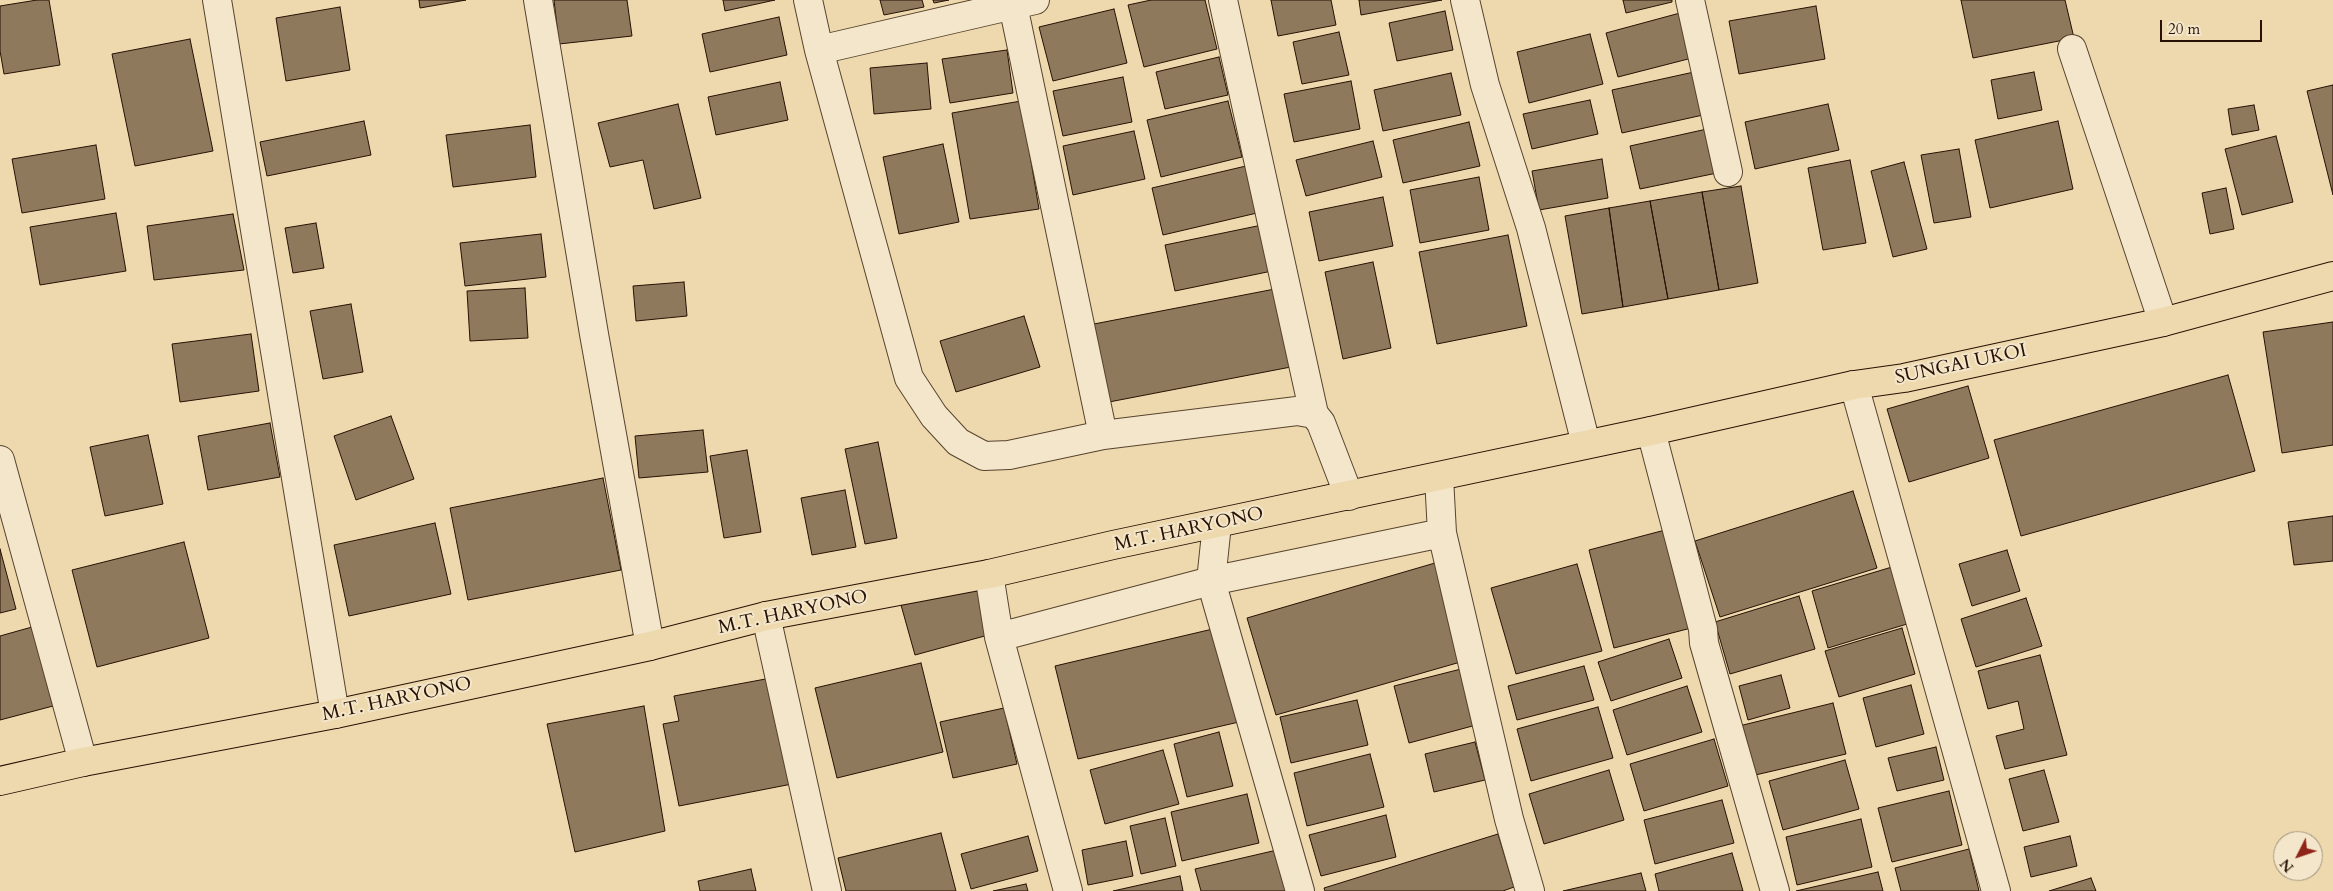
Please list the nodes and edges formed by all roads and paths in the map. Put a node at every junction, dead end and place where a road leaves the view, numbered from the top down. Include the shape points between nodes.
1 (217, 0) edge
2 (538, 0) edge
3 (808, 0) edge
4 (1223, 0) edge
5 (1465, 0) edge
6 (1690, 0) edge
7 (1024, 2) edge
8 (2072, 49) dead end
9 (819, 50) junction
10 (1728, 172) dead end
11 (2333, 276) edge
12 (2163, 322) junction
13 (1854, 385) junction
14 (1314, 414) junction
15 (1652, 431) junction
16 (1103, 435) junction
17 (1586, 444) junction
18 (0, 460) edge
19 (1439, 476) junction
20 (1349, 496) junction
21 (1217, 524) junction
22 (1442, 533) junction
23 (989, 574) junction
24 (1211, 581) junction
25 (766, 616) junction
26 (1000, 637) junction
27 (650, 646) junction
28 (335, 714) junction
29 (83, 762) junction
30 (0, 781) edge
31 (828, 891) edge
32 (1068, 891) edge
33 (1300, 891) edge
34 (1530, 891) edge
35 (1775, 891) edge
36 (1996, 891) edge

1 - 28 street
2 - 27 street
3 - 9 street
4 - 14 street
5 - 17 street via 1485,85 1530,228
6 - 10 street
7 - 9 street
7 - 16 street
8 - 12 street
9 - 16 street via 909,378 934,416 958,442 984,456 1009,456
11 - 12 highway, SUNGAI UKOI
12 - 13 highway, SUNGAI UKOI via 1904,378
13 - 15 highway, SUNGAI UKOI
13 - 36 street
14 - 16 street via 1283,411
14 - 20 street via 1321,423
15 - 17 highway, SUNGAI UKOI
15 - 35 street via 1704,642
17 - 19 highway, M.T. HARYONO
18 - 29 street
19 - 20 highway, M.T. HARYONO
19 - 22 street
20 - 21 highway, M.T. HARYONO
21 - 23 highway, M.T. HARYONO
21 - 24 street
22 - 24 street
22 - 34 street via 1508,819
23 - 25 highway, M.T. HARYONO
23 - 26 street
24 - 26 street
24 - 33 street
25 - 27 highway, M.T. HARYONO
25 - 31 street
26 - 32 street
27 - 28 highway, M.T. HARYONO
28 - 29 highway, M.T. HARYONO
29 - 30 highway, M.T. HARYONO

